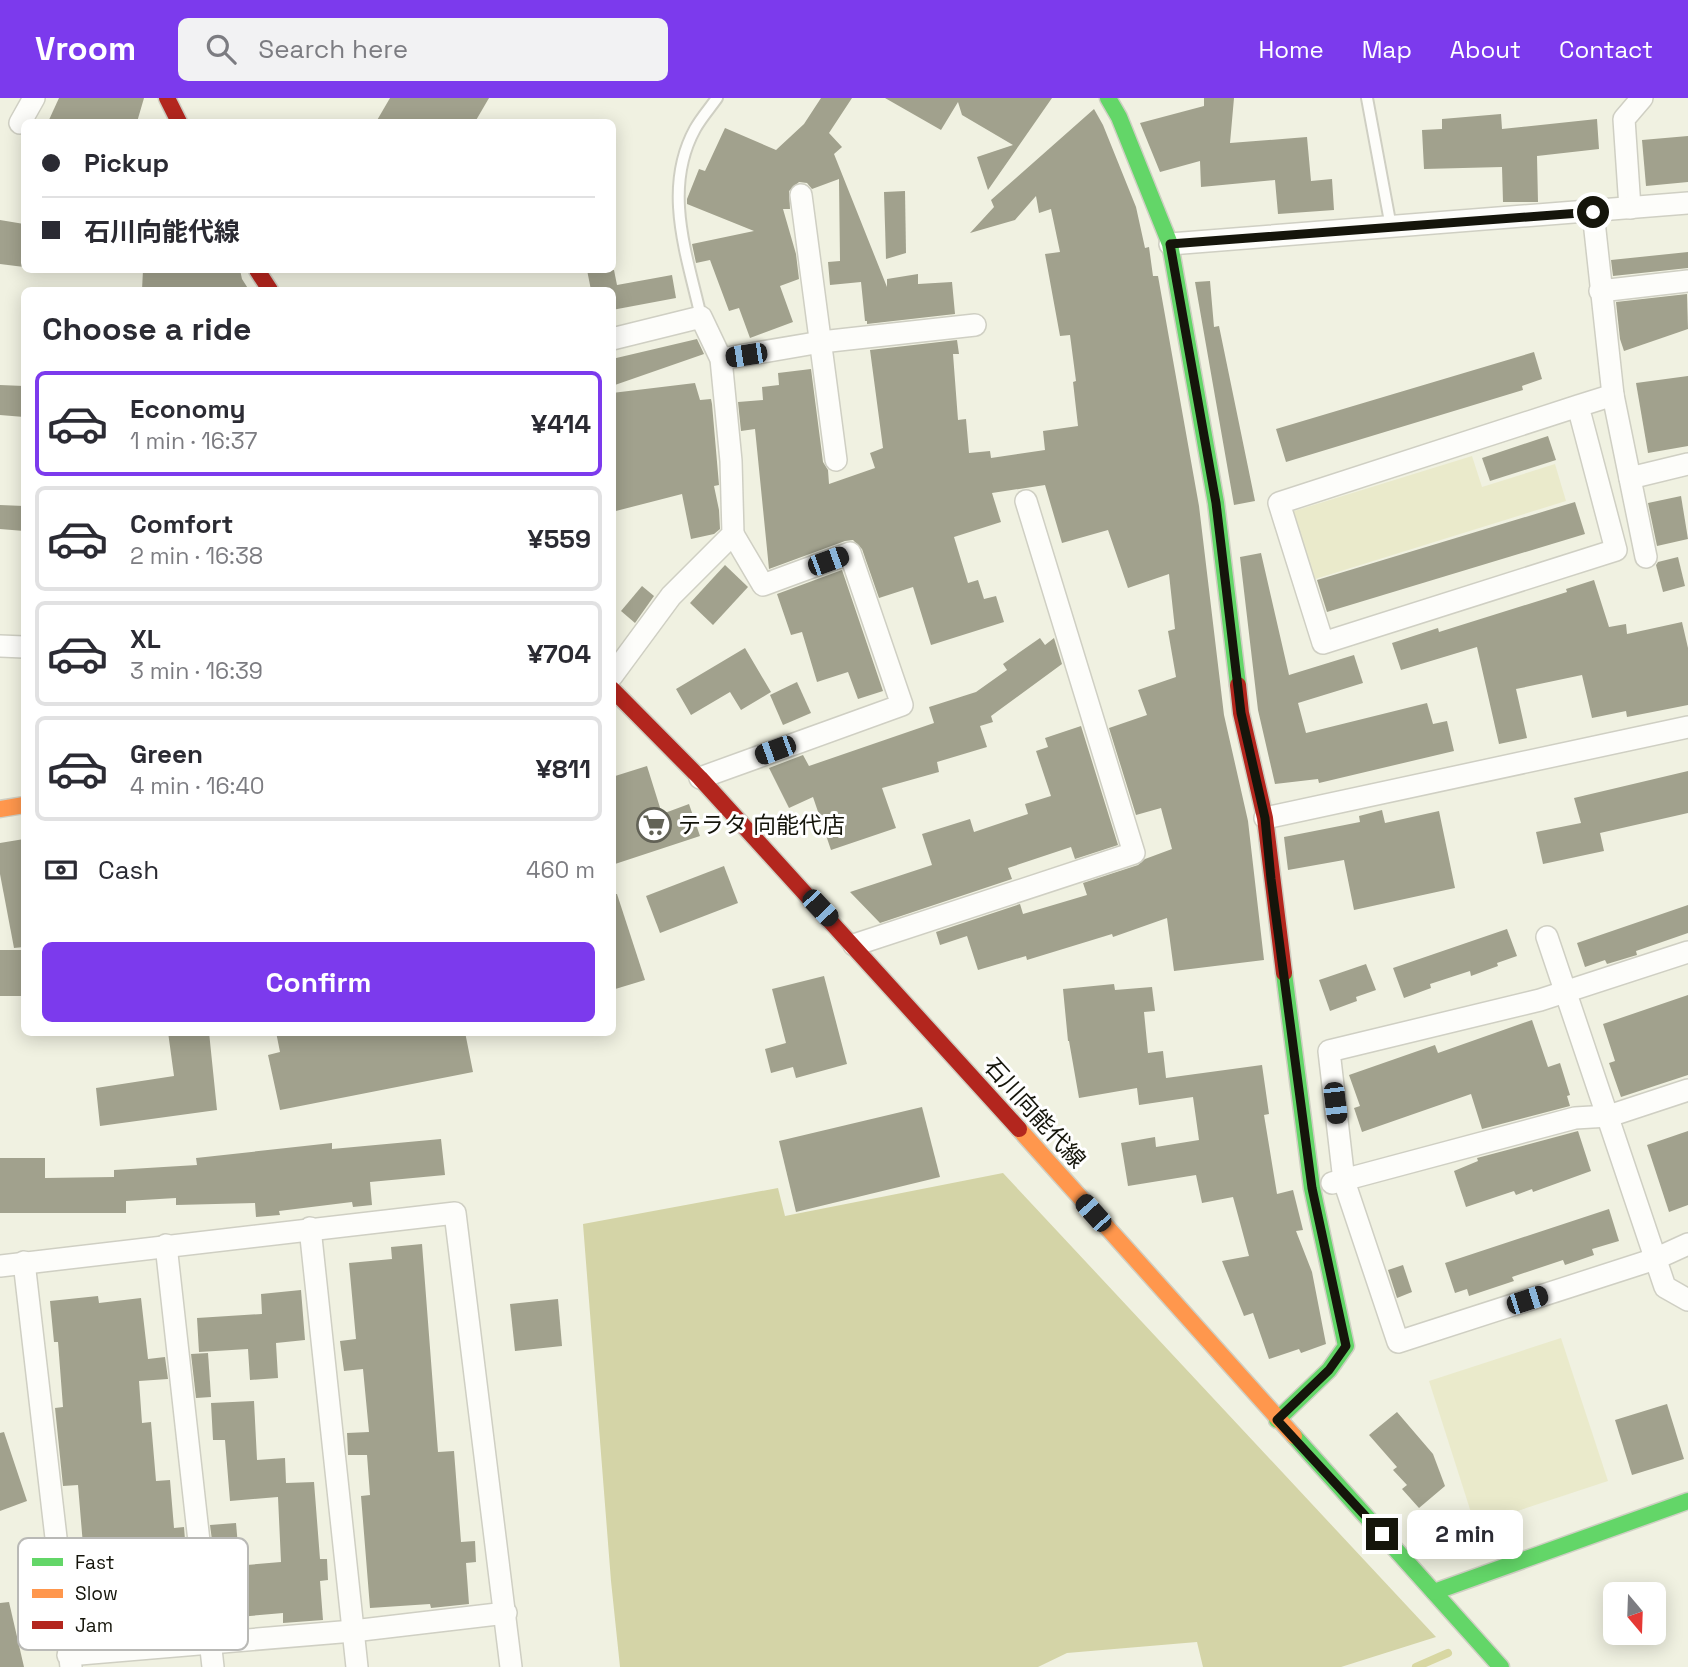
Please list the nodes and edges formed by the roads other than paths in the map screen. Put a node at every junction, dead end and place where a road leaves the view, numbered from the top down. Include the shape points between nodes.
1 (34, 98) edge
2 (167, 98) edge
3 (717, 98) edge
4 (1108, 98) edge
5 (1367, 98) edge
6 (1642, 98) edge
7 (22, 119) edge
8 (178, 119) edge
9 (802, 195) dead end
10 (1688, 203) edge
11 (1630, 208) junction
12 (1593, 212) junction
13 (1391, 227) junction
14 (1170, 244) junction
15 (1688, 281) edge
16 (1600, 291) junction
17 (702, 317) junction
18 (975, 325) dead end
19 (616, 338) edge
20 (821, 342) junction
21 (721, 359) junction
22 (1613, 395) junction
23 (1578, 406) junction
24 (836, 460) dead end
25 (1688, 464) edge
26 (1630, 478) junction
27 (1026, 500) dead end
28 (733, 534) junction
29 (1646, 557) dead end
30 (0, 646) edge
31 (21, 647) edge
32 (616, 671) edge
33 (616, 693) edge
34 (1688, 727) edge
35 (700, 778) junction
36 (21, 806) edge
37 (0, 809) edge
38 (1265, 818) junction
39 (1548, 937) dead end
40 (854, 945) junction
41 (1688, 952) edge
42 (1565, 991) junction
43 (1688, 1090) edge
44 (1608, 1116) junction
45 (1344, 1181) junction
46 (1312, 1188) junction
47 (310, 1228) junction
48 (1688, 1244) edge
49 (166, 1245) junction
50 (1655, 1259) junction
51 (24, 1262) junction
52 (0, 1266) edge
53 (1688, 1300) edge
54 (1277, 1420) junction
55 (1688, 1501) edge
56 (55, 1538) edge
57 (198, 1538) edge
58 (1434, 1592) junction
59 (506, 1614) junction
60 (353, 1631) junction
61 (248, 1639) edge
62 (151, 1650) edge
63 (69, 1661) edge
64 (357, 1667) edge
65 (511, 1667) edge
66 (1501, 1667) edge

1 - 7 street
2 - 8 street
3 - 17 lane via 695,130 678,177 679,223
4 - 14 street
5 - 13 lane
6 - 11 street via 1624,119
9 - 20 street
10 - 11 street
11 - 12 street
12 - 13 street
12 - 16 street
13 - 14 street
14 - 38 street via 1216,503 1241,713
15 - 16 street
16 - 22 street
17 - 19 street
17 - 21 street
18 - 20 street
20 - 21 street
20 - 24 street
21 - 28 street
22 - 23 street
22 - 26 street
23 - 23 street via 1279,503 1324,643 1616,550
25 - 26 street
26 - 29 street
27 - 40 street via 1134,853
28 - 32 street via 671,596
28 - 35 street via 763,585 850,553 902,705
30 - 31 street
33 - 35 street, 石川向能代線
34 - 38 street
35 - 40 street, 石川向能代線
36 - 37 street
38 - 46 street
39 - 42 street
40 - 54 street, 石川向能代線
41 - 42 street
42 - 44 street
42 - 45 street via 1329,1051
43 - 44 street
44 - 45 street via 1575,1118
44 - 50 street
45 - 46 street
45 - 50 street via 1398,1342
46 - 54 street via 1346,1346 1329,1370
47 - 49 street
47 - 59 street via 455,1213
47 - 60 street
48 - 50 street
49 - 51 street
49 - 57 street
50 - 53 street via 1665,1287
51 - 52 street
51 - 56 street
54 - 58 street, 石川向能代線
55 - 58 street
58 - 66 street, 石川向能代線
59 - 60 street
59 - 65 street
60 - 61 street
60 - 64 street
62 - 63 street

